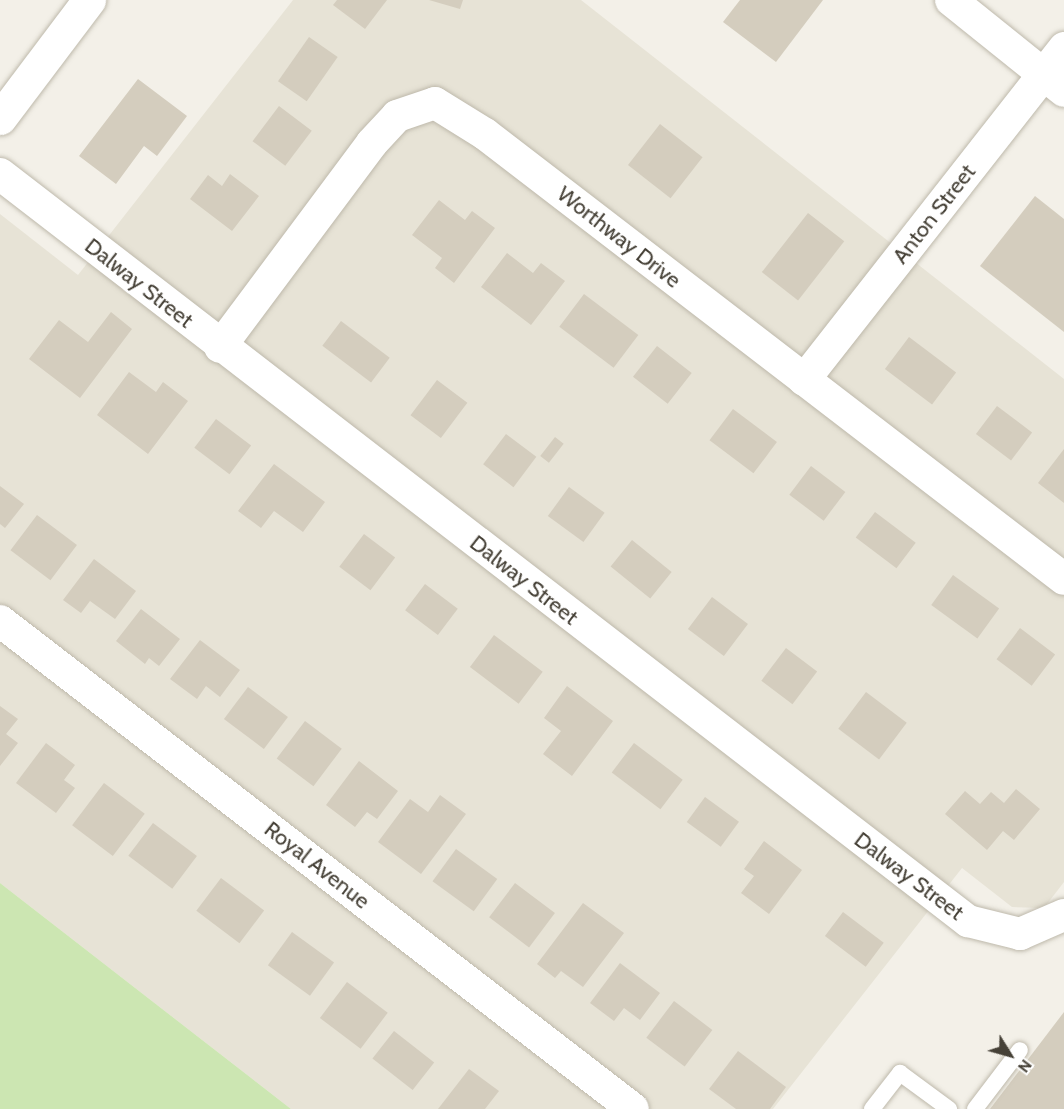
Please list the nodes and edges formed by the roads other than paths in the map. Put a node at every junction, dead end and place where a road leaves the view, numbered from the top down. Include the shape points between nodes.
1 (89, 0) edge
2 (951, 0) edge
3 (1064, 48) edge
4 (1053, 82) edge
5 (0, 118) edge
6 (0, 174) edge
7 (220, 347) junction
8 (804, 380) junction
9 (1064, 579) edge
10 (0, 621) edge
11 (1064, 915) edge
12 (1020, 1050) dead end
13 (633, 1109) edge
14 (872, 1109) edge
15 (949, 1109) edge
16 (975, 1109) edge

1 - 5 street
2 - 4 street
3 - 4 street, Anton Street
4 - 8 street, Anton Street
6 - 7 street, Dalway Street
7 - 8 street, Worthway Drive via 372,143 397,116 435,103 484,134
7 - 11 street, Dalway Street via 968,921 1020,934
8 - 9 street, Worthway Drive
10 - 13 street, Royal Avenue
12 - 16 lane
14 - 15 lane via 900,1073

